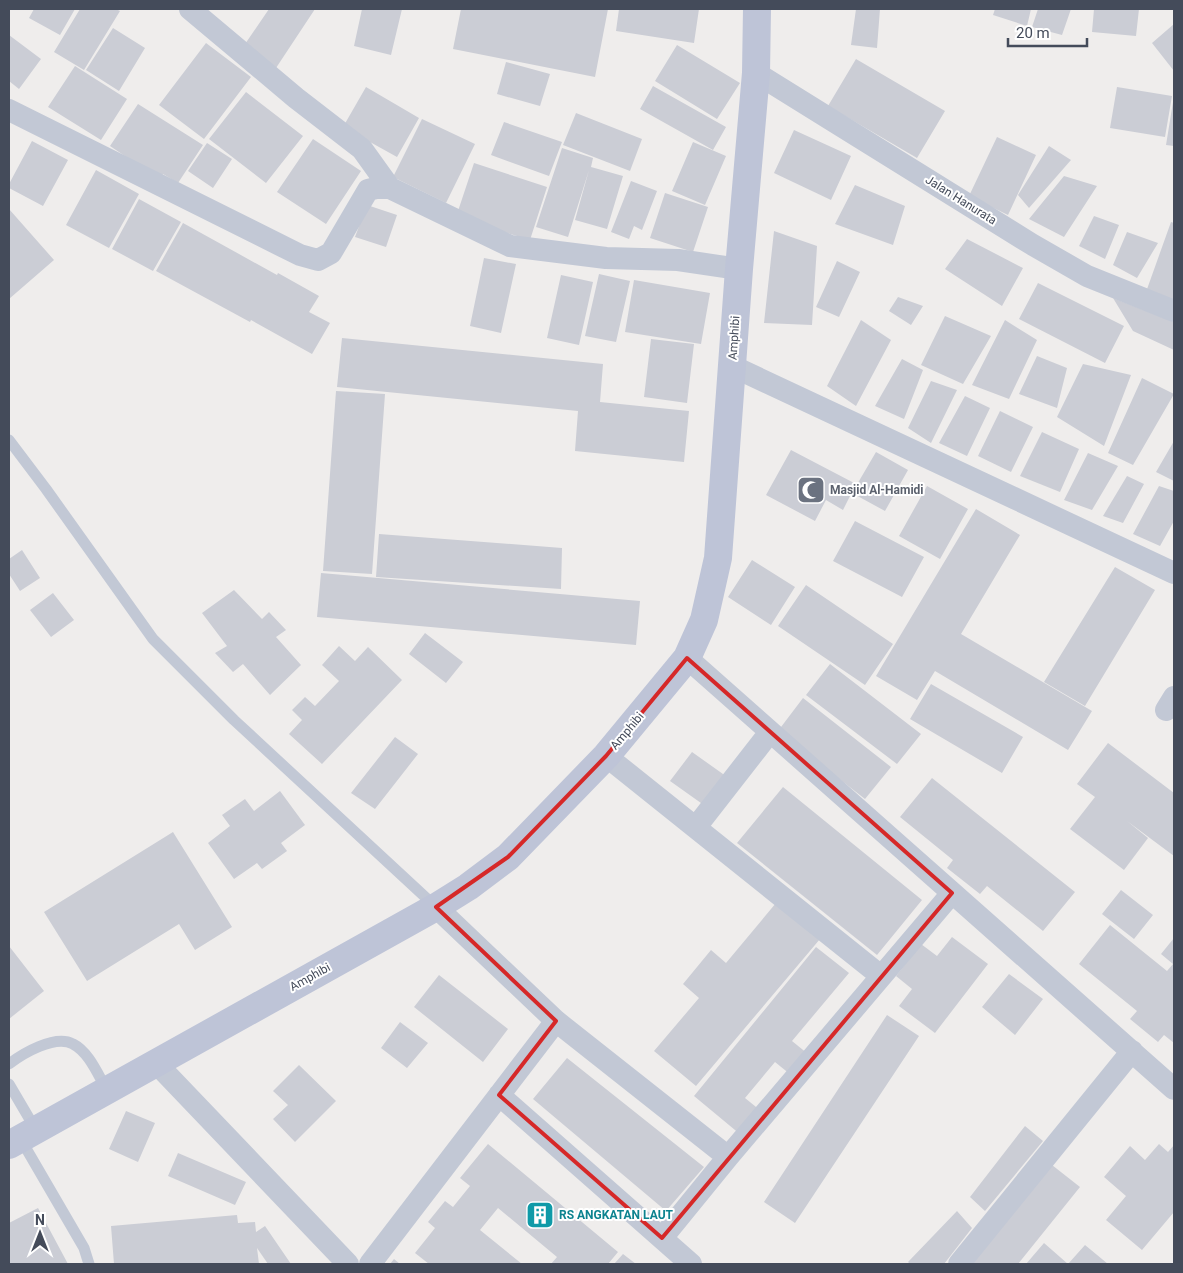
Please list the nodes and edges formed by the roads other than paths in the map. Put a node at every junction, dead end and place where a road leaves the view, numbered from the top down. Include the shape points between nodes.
1 (190, 9) edge
2 (757, 9) edge
3 (756, 73) junction
4 (9, 110) edge
5 (390, 188) junction
6 (740, 269) junction
7 (1174, 311) edge
8 (732, 366) junction
9 (9, 440) edge
10 (1174, 574) edge
11 (686, 658) junction
12 (770, 732) junction
13 (606, 756) junction
14 (696, 827) junction
15 (952, 893) junction
16 (436, 907) junction
17 (881, 976) junction
18 (556, 1021) junction
19 (1132, 1052) junction
20 (156, 1063) junction
21 (9, 1064) edge
22 (9, 1084) edge
23 (1174, 1089) edge
24 (107, 1090) junction
25 (499, 1094) junction
26 (22, 1138) edge
27 (728, 1157) junction
28 (662, 1238) junction
29 (88, 1264) edge
30 (348, 1264) edge
31 (370, 1264) edge
32 (691, 1264) edge
33 (959, 1264) edge

1 - 5 street via 362,149
2 - 3 main road, Amphibi
3 - 6 main road, Amphibi
3 - 7 street, Jalan Hanurata via 1087,276
4 - 5 street via 300,255 318,260 331,253 368,190
5 - 6 street via 510,246 606,258 678,260
6 - 8 main road, Amphibi
8 - 10 street
8 - 11 main road, Amphibi via 718,558 704,620
9 - 16 lane via 153,639 234,720
11 - 12 street
11 - 13 main road, Amphibi
12 - 14 street
12 - 15 street
13 - 14 street
13 - 16 main road, Amphibi via 508,857
14 - 17 street
15 - 17 street
15 - 19 street
16 - 18 street
16 - 20 main road, Amphibi
17 - 27 street
18 - 25 street
18 - 27 street
19 - 23 street
19 - 33 street
20 - 24 main road, Amphibi
20 - 30 street
21 - 24 lane via 45,1044 62,1041 73,1044 86,1055
22 - 26 lane
24 - 26 main road, Amphibi
25 - 28 street
25 - 31 street
26 - 29 lane via 84,1248
27 - 28 street
28 - 32 street

